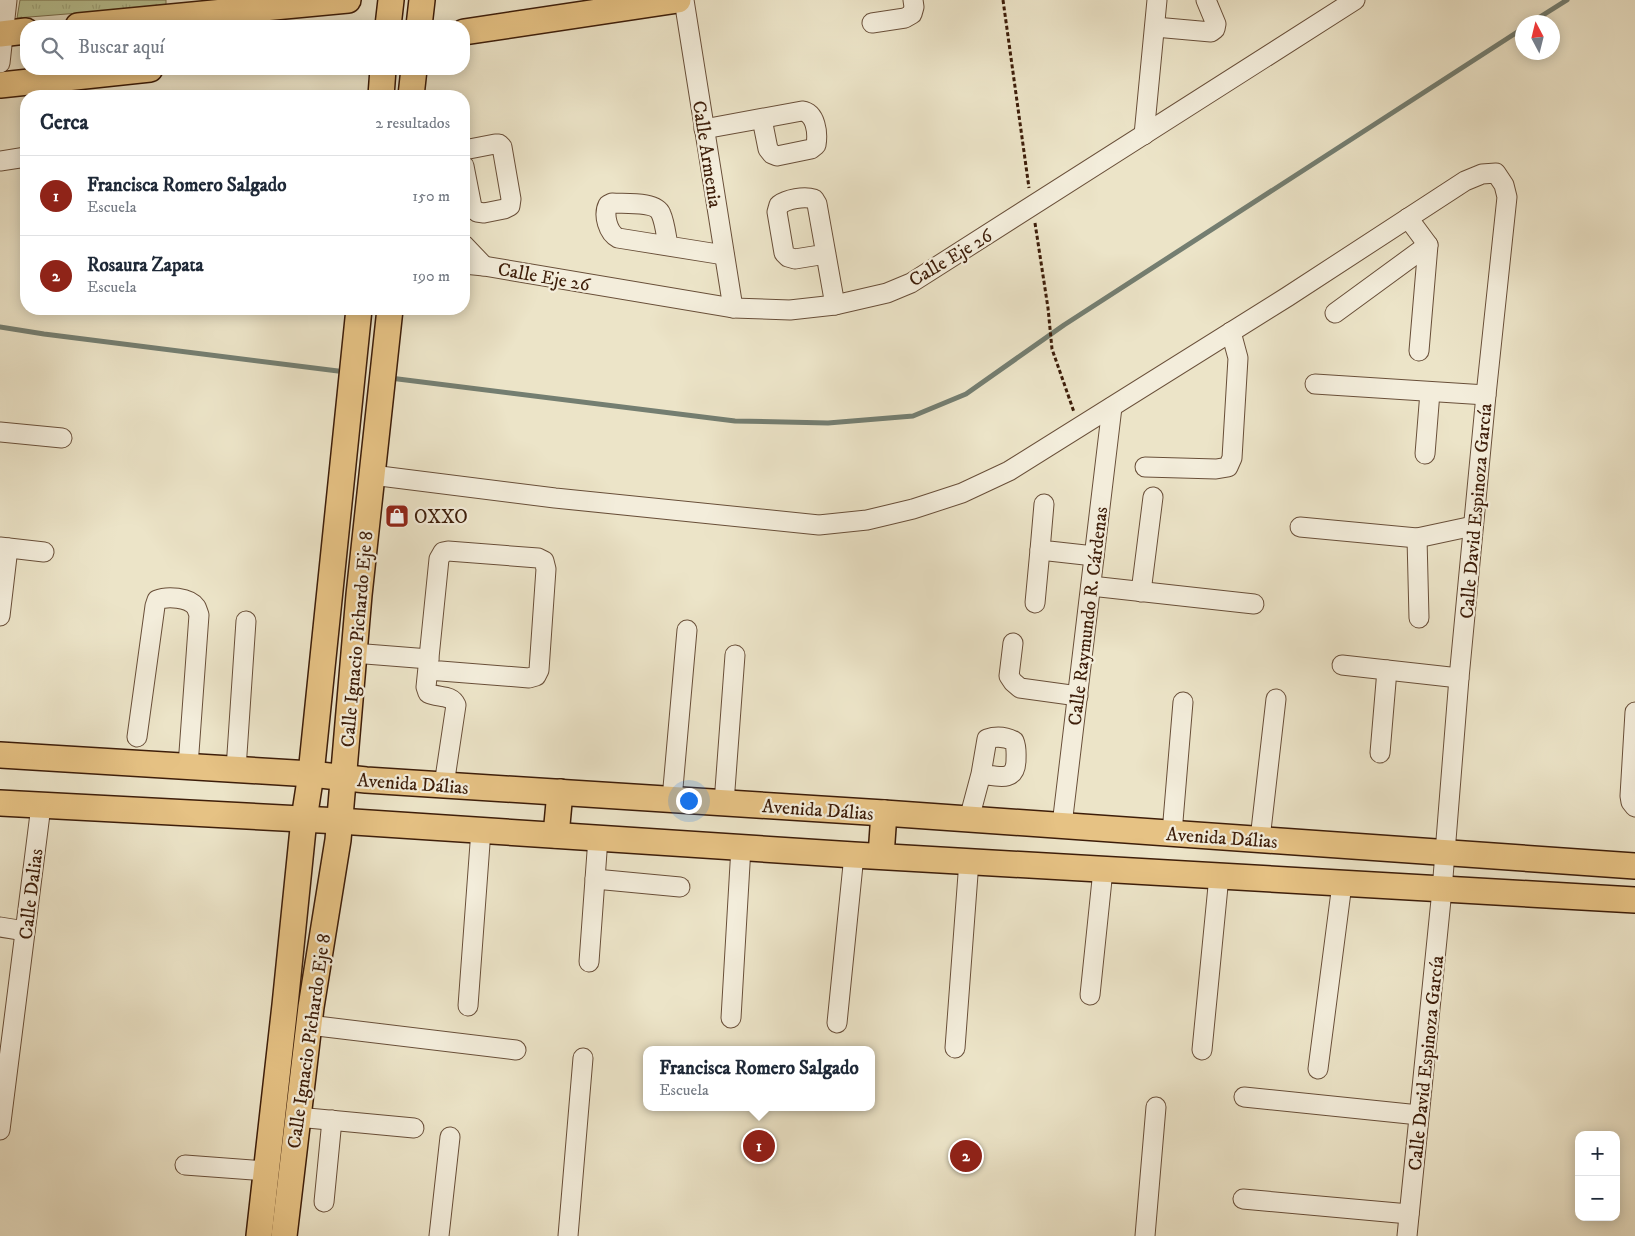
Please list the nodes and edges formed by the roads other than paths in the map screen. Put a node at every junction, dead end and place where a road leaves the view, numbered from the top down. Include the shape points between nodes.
1 (7, 0) edge
2 (348, 0) edge
3 (391, 0) edge
4 (422, 0) edge
5 (678, 0) edge
6 (684, 0) edge
7 (913, 0) edge
8 (1158, 0) edge
9 (1206, 0) edge
10 (1355, 0) edge
11 (1336, 6) edge
12 (140, 20) edge
13 (389, 20) edge
14 (420, 20) edge
15 (872, 23) dead end
16 (1155, 27) junction
17 (470, 31) edge
18 (10, 33) edge
19 (0, 63) edge
20 (97, 75) edge
21 (383, 75) edge
22 (413, 75) edge
23 (0, 86) edge
24 (381, 90) edge
25 (412, 90) edge
26 (762, 119) dead end
27 (704, 129) junction
28 (1144, 135) junction
29 (470, 149) edge
30 (20, 158) edge
31 (0, 161) edge
32 (470, 197) edge
33 (1408, 218) junction
34 (1428, 245) junction
35 (668, 246) dead end
36 (470, 251) edge
37 (826, 254) dead end
38 (724, 255) junction
39 (470, 265) edge
40 (484, 266) junction
41 (835, 305) junction
42 (732, 308) junction
43 (1335, 313) dead end
44 (359, 315) edge
45 (389, 315) edge
46 (1232, 332) junction
47 (1419, 351) dead end
48 (1315, 384) dead end
49 (1430, 392) junction
50 (1486, 395) junction
51 (1112, 407) junction
52 (0, 432) edge
53 (62, 438) dead end
54 (1425, 454) dead end
55 (1145, 467) dead end
56 (372, 475) junction
57 (1153, 498) dead end
58 (1044, 504) dead end
59 (1473, 526) junction
60 (1300, 528) dead end
61 (1417, 538) junction
62 (4, 547) edge
63 (1040, 550) junction
64 (44, 552) dead end
65 (1094, 556) junction
66 (1090, 586) junction
67 (1141, 592) junction
68 (330, 593) junction
69 (359, 594) junction
70 (1035, 603) dead end
71 (1254, 604) dead end
72 (0, 616) edge
73 (1419, 618) dead end
74 (246, 621) dead end
75 (687, 630) dead end
76 (1013, 643) dead end
77 (353, 653) junction
78 (735, 655) dead end
79 (428, 664) junction
80 (1342, 665) dead end
81 (1387, 670) junction
82 (1459, 678) junction
83 (1078, 696) junction
84 (1276, 699) dead end
85 (1183, 702) dead end
86 (1635, 712) edge
87 (136, 737) dead end
88 (1380, 753) dead end
89 (0, 755) edge
90 (188, 766) junction
91 (236, 770) junction
92 (312, 774) junction
93 (981, 774) dead end
94 (343, 778) junction
95 (444, 785) junction
96 (560, 792) junction
97 (672, 799) junction
98 (724, 802) junction
99 (0, 803) edge
100 (41, 806) junction
101 (1635, 807) edge
102 (884, 813) junction
103 (969, 819) junction
104 (304, 820) junction
105 (339, 821) junction
106 (1062, 825) junction
107 (481, 830) junction
108 (1172, 833) junction
109 (556, 835) junction
110 (598, 838) junction
111 (1252, 839) junction
112 (741, 847) junction
113 (1445, 852) junction
114 (854, 855) junction
115 (881, 856) junction
116 (969, 862) junction
117 (1635, 866) edge
118 (1103, 870) junction
119 (1229, 877) junction
120 (595, 879) junction
121 (1342, 884) junction
122 (680, 887) dead end
123 (1442, 890) junction
124 (1635, 900) edge
125 (0, 927) edge
126 (25, 931) junction
127 (589, 962) dead end
128 (1090, 995) dead end
129 (468, 1006) dead end
130 (732, 1018) dead end
131 (837, 1023) dead end
132 (309, 1025) junction
133 (955, 1048) dead end
134 (5, 1050) edge
135 (516, 1050) dead end
136 (1202, 1050) dead end
137 (583, 1058) dead end
138 (1318, 1069) dead end
139 (1244, 1097) dead end
140 (1156, 1107) dead end
141 (1419, 1115) junction
142 (297, 1117) junction
143 (332, 1120) junction
144 (414, 1128) dead end
145 (0, 1130) edge
146 (450, 1138) dead end
147 (184, 1165) dead end
148 (266, 1171) junction
149 (1243, 1200) dead end
150 (324, 1202) dead end
151 (1409, 1214) junction
152 (259, 1236) edge
153 (284, 1236) edge
154 (439, 1236) edge
155 (568, 1236) edge
156 (1146, 1236) edge
157 (1407, 1236) edge

1 - 18 street
2 - 12 main road
3 - 13 main road
4 - 14 main road
5 - 17 main road
6 - 27 street, Calle Armenia
7 - 15 street via 912,14 905,18
8 - 16 street
9 - 16 street via 1216,24 1211,32
10 - 11 street, Calle Eje 26
11 - 28 street, Calle Eje 26
16 - 28 street
18 - 19 street
20 - 23 main road
21 - 24 main road
22 - 25 main road
26 - 27 street
27 - 38 street, Calle Armenia
28 - 41 street, Calle Eje 26 via 911,283 888,293
29 - 32 street via 495,144 502,147 511,199 510,206 484,213 472,207
30 - 31 street
33 - 34 street
33 - 46 street
33 - 50 street, Calle David Espinoza García via 1465,181 1482,174 1496,173 1504,185 1507,197
34 - 43 street
34 - 47 street
35 - 38 street
36 - 40 street, Calle Eje 26
37 - 41 street
38 - 42 street, Calle Armenia
39 - 40 street, Calle Eje 26
40 - 42 street, Calle Eje 26
41 - 42 street, Calle Eje 26 via 790,310
44 - 68 main road, Calle Ignacio Pichardo Eje 8
45 - 56 main road, Calle Ignacio Pichardo Eje 8
46 - 51 street
46 - 55 street via 1238,358 1238,380 1232,458 1228,467
48 - 49 street
49 - 50 street
49 - 54 street
50 - 59 street, Calle David Espinoza García
51 - 56 street via 1009,472 962,493 867,520 819,524 556,498
51 - 65 street, Calle Raymundo R. Cárdenas
52 - 53 street
56 - 69 main road, Calle Ignacio Pichardo Eje 8
57 - 67 street
58 - 63 street
59 - 61 street
59 - 82 street, Calle David Espinoza García
60 - 61 street
61 - 73 street
62 - 64 street
62 - 72 street
63 - 65 street
63 - 70 street
65 - 66 street, Calle Raymundo R. Cárdenas
66 - 67 street
66 - 83 street, Calle Raymundo R. Cárdenas
67 - 71 street
68 - 69 main road
68 - 92 main road, Calle Ignacio Pichardo Eje 8
69 - 77 main road, Calle Ignacio Pichardo Eje 8
74 - 91 street
75 - 97 street
76 - 83 street via 1008,676 1020,688
77 - 79 street
77 - 94 main road, Calle Ignacio Pichardo Eje 8
78 - 98 street
79 - 79 street via 529,678 536,676 546,569 544,561 443,552 439,559
79 - 95 street via 428,693 449,697 456,705
80 - 81 street
81 - 82 street
81 - 88 street
82 - 113 street, Calle David Espinoza García
83 - 106 street, Calle Raymundo R. Cárdenas
84 - 111 street
85 - 108 street
86 - 101 street via 1630,796
87 - 90 street via 157,600 187,600 196,606 199,615
89 - 90 main road, Avenida Dálias
90 - 91 main road, Avenida Dálias
91 - 92 main road, Avenida Dálias
92 - 94 main road, Avenida Dálias
92 - 104 main road, Calle Ignacio Pichardo Eje 8
93 - 103 street
94 - 95 main road, Avenida Dálias
94 - 105 main road, Calle Ignacio Pichardo Eje 8
95 - 96 main road, Avenida Dálias
96 - 97 main road, Avenida Dálias
96 - 109 main road
97 - 98 main road, Avenida Dálias
98 - 102 main road, Avenida Dálias
99 - 100 main road, Avenida Dálias
100 - 104 main road, Avenida Dálias
100 - 126 street, Calle Dalias
102 - 103 main road, Avenida Dálias
102 - 115 main road
103 - 106 main road, Avenida Dálias
104 - 105 main road, Avenida Dálias
104 - 148 main road, Calle Ignacio Pichardo Eje 8
105 - 107 main road, Avenida Dálias
105 - 132 main road, Calle Ignacio Pichardo Eje 8
106 - 108 main road, Avenida Dálias
107 - 109 main road, Avenida Dálias
107 - 129 street
108 - 111 main road, Avenida Dálias
109 - 110 main road, Avenida Dálias
110 - 112 main road, Avenida Dálias
110 - 120 street
111 - 113 main road, Avenida Dálias
111 - 119 main road
112 - 114 main road, Avenida Dálias
112 - 130 street
113 - 117 main road, Avenida Dálias
113 - 123 street, Calle David Espinoza García
114 - 115 main road, Avenida Dálias
114 - 131 street
115 - 116 main road, Avenida Dálias
116 - 118 main road, Avenida Dálias
116 - 133 street
118 - 119 main road, Avenida Dálias
118 - 128 street
119 - 121 main road, Avenida Dálias
119 - 136 street
120 - 122 street
120 - 127 street
121 - 123 main road, Avenida Dálias
121 - 138 street
123 - 124 main road, Avenida Dálias
123 - 141 street, Calle David Espinoza García
125 - 126 street
126 - 134 street, Calle Dalias
132 - 135 street
132 - 142 main road, Calle Ignacio Pichardo Eje 8
134 - 145 street, Calle Dalias
137 - 155 street
139 - 141 street
140 - 156 street
141 - 151 street, Calle David Espinoza García
142 - 143 street
142 - 153 main road, Calle Ignacio Pichardo Eje 8
143 - 144 street
143 - 150 street
146 - 154 street
147 - 148 street
148 - 152 main road, Calle Ignacio Pichardo Eje 8
149 - 151 street
151 - 157 street, Calle David Espinoza García

